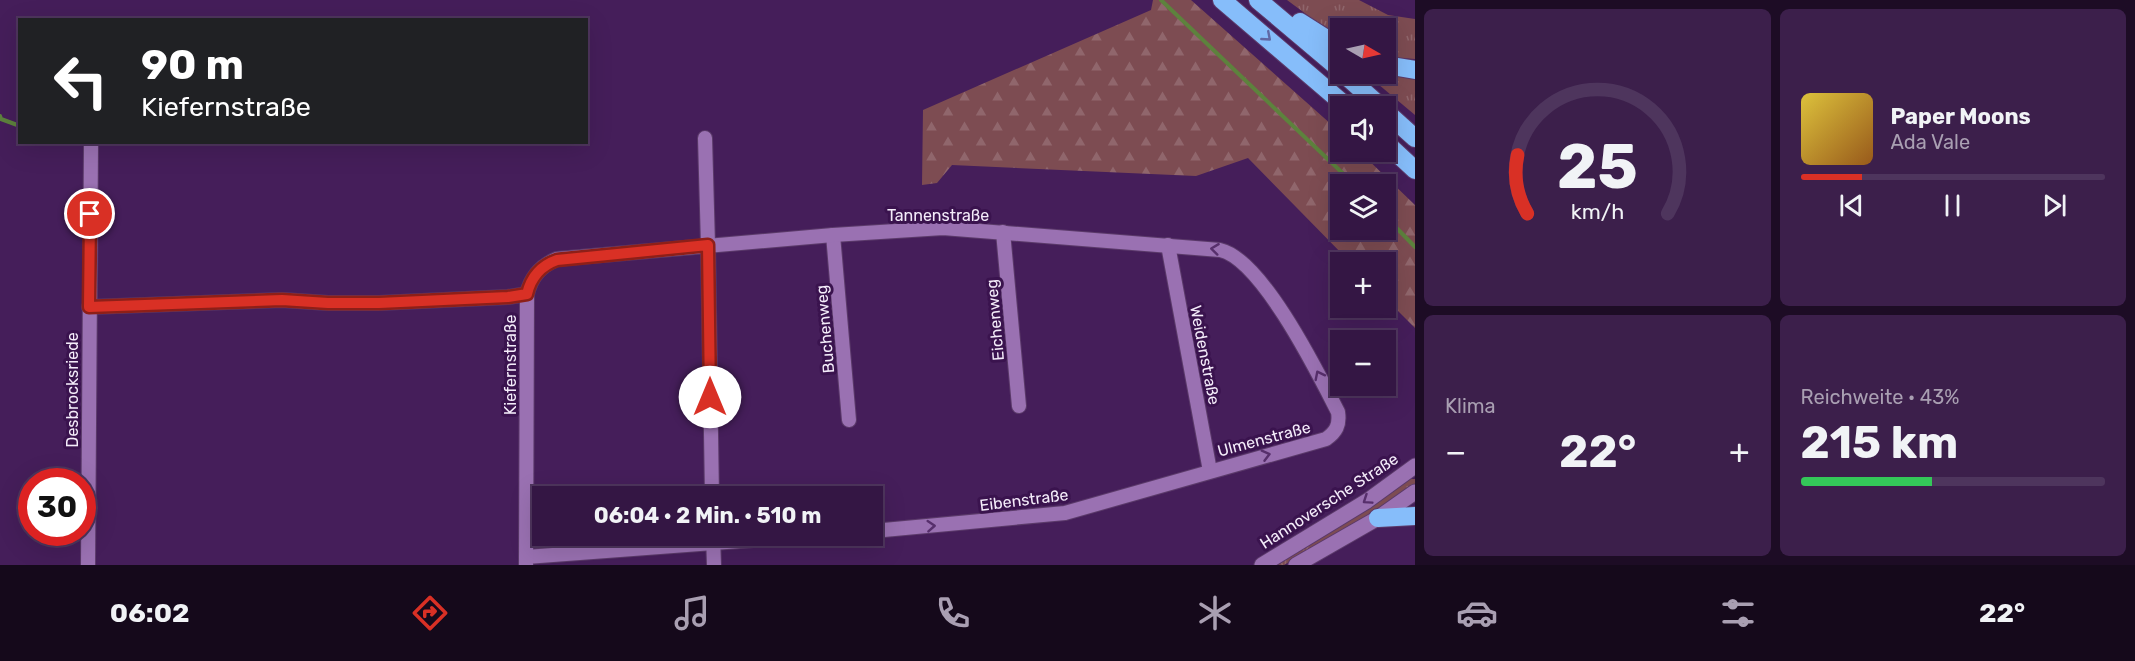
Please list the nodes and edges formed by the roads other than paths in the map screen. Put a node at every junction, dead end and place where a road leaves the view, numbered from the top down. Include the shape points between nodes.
1 (1222, 0) edge
2 (1258, 0) edge
3 (1273, 0) edge
4 (1330, 41) edge
5 (1330, 61) edge
6 (1396, 67) edge
7 (1415, 70) edge
8 (1355, 84) edge
9 (1334, 96) edge
10 (1369, 96) edge
11 (1396, 121) edge
12 (705, 138) dead end
13 (1415, 138) edge
14 (91, 144) edge
15 (1396, 152) edge
16 (1415, 170) edge
17 (1003, 232) junction
18 (833, 235) junction
19 (708, 245) junction
20 (1168, 245) junction
21 (527, 294) junction
22 (89, 307) junction
23 (1019, 406) dead end
24 (849, 420) dead end
25 (1415, 466) edge
26 (1210, 471) junction
27 (712, 486) edge
28 (1415, 492) edge
29 (1415, 516) edge
30 (1378, 518) junction
31 (883, 530) edge
32 (654, 546) edge
33 (713, 546) edge
34 (526, 561) edge
35 (88, 565) edge
36 (714, 565) edge
37 (1262, 565) edge
38 (1296, 565) edge

1 -> 9 highway
2 - 5 highway
3 - 4 highway
6 - 7 highway
8 - 10 highway
11 - 13 highway
12 - 19 street
14 - 22 street, Desbrocksriede
15 - 16 highway
17 - 18 street, Tannenstraße via 943,228
17 - 20 street, Tannenstraße
17 - 23 street, Eichenweg
18 - 19 street, Tannenstraße
18 - 24 street, Buchenweg
19 - 21 street, Kiefernstraße via 557,260 536,274
19 - 27 street
20 - 26 street, Weidenstraße
26 -> 20 street, Ulmenstraße via 1326,439 1337,428 1338,412 1282,310 1239,259 1221,250
21 - 22 street via 379,303 282,300
21 - 34 street, Kiefernstraße
22 - 35 street, Desbrocksriede
25 -> 37 main road, Hannoversche Straße via 1358,507
31 -> 26 street, Eibenstraße via 1065,513
28 - 30 main road
29 - 30 highway
30 - 38 main road
32 - 34 street
33 - 36 street

